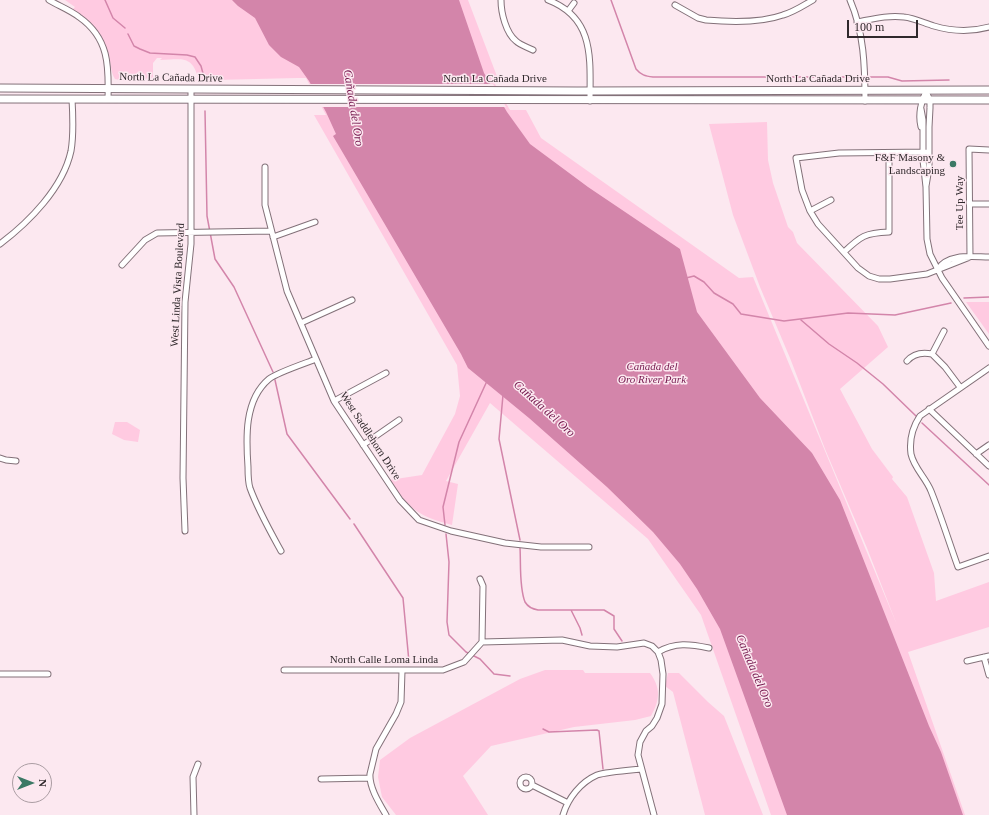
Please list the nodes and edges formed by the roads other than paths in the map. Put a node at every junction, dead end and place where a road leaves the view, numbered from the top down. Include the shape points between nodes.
1 (49, 0) edge
2 (501, 0) edge
3 (548, 0) edge
4 (813, 0) edge
5 (850, 0) edge
6 (574, 3) dead end
7 (675, 5) dead end
8 (568, 11) junction
9 (858, 22) junction
10 (989, 27) edge
11 (532, 50) dead end
12 (0, 88) edge
13 (108, 88) junction
14 (191, 89) junction
15 (590, 90) junction
16 (865, 90) junction
17 (926, 90) junction
18 (989, 90) edge
19 (0, 99) edge
20 (72, 99) junction
21 (108, 99) junction
22 (191, 99) junction
23 (921, 100) junction
24 (989, 100) edge
25 (590, 101) junction
26 (865, 101) junction
27 (930, 101) junction
28 (925, 129) junction
29 (989, 150) edge
30 (926, 152) junction
31 (888, 153) junction
32 (265, 167) dead end
33 (831, 200) dead end
34 (970, 204) junction
35 (989, 204) edge
36 (810, 211) junction
37 (315, 222) dead end
38 (271, 231) junction
39 (191, 232) junction
40 (273, 237) junction
41 (0, 244) edge
42 (844, 252) junction
43 (970, 257) junction
44 (989, 257) edge
45 (122, 265) dead end
46 (938, 270) junction
47 (352, 300) dead end
48 (301, 323) junction
49 (944, 331) dead end
50 (989, 346) edge
51 (932, 354) junction
52 (316, 359) junction
53 (907, 361) dead end
54 (989, 368) edge
55 (386, 373) dead end
56 (974, 378) junction
57 (978, 384) dead end
58 (960, 387) junction
59 (334, 401) junction
60 (928, 409) junction
61 (399, 420) dead end
62 (363, 445) junction
63 (989, 445) edge
64 (976, 454) junction
65 (0, 458) edge
66 (16, 461) dead end
67 (989, 466) edge
68 (950, 523) dead end
69 (943, 525) junction
70 (185, 531) dead end
71 (588, 547) dead end
72 (281, 551) dead end
73 (989, 556) edge
74 (480, 579) dead end
75 (482, 642) junction
76 (709, 648) dead end
77 (658, 652) junction
78 (987, 656) edge
79 (967, 661) dead end
80 (284, 670) dead end
81 (402, 671) junction
82 (0, 674) edge
83 (48, 674) dead end
84 (989, 675) edge
85 (198, 764) dead end
86 (641, 769) junction
87 (321, 778) dead end
88 (370, 778) junction
89 (532, 785) dead end
90 (568, 803) junction
91 (194, 815) edge
92 (386, 815) edge
93 (563, 815) edge
94 (654, 815) edge

1 - 13 street via 79,17 95,32 107,58
2 - 11 street via 512,38
3 - 8 street
4 - 7 street via 784,15 756,20 706,20
5 - 9 street
6 - 8 street
8 - 15 street via 580,25 587,39 590,54
9 - 10 street via 896,16 951,29 975,30
9 - 16 street
12 - 13 main road, North La Cañada Drive
13 - 14 main road, North La Cañada Drive
13 - 21 street
14 - 15 main road, North La Cañada Drive
14 - 22 street, West Linda Vista Boulevard
15 - 16 main road, North La Cañada Drive
15 - 25 street
16 - 17 main road, North La Cañada Drive
16 - 26 street
17 - 18 main road, North La Cañada Drive
17 - 23 street
17 - 27 street
19 - 20 main road, North La Cañada Drive
20 - 21 main road, North La Cañada Drive
20 - 41 street via 72,140 64,173 44,202
21 - 22 main road, North La Cañada Drive
22 - 25 main road, North La Cañada Drive
22 - 39 street, West Linda Vista Boulevard
23 - 26 main road, North La Cañada Drive
23 - 27 main road, North La Cañada Drive
23 - 28 street via 920,119
24 - 27 main road, North La Cañada Drive
25 - 26 main road, North La Cañada Drive
27 - 28 street
28 - 30 street
29 - 34 street, Tee Up Way via 969,149
30 - 31 street
30 - 46 street via 927,239
31 - 36 street via 839,153 796,158 802,190
31 - 42 street via 888,232 862,236
32 - 38 street, West Saddlehorn Drive via 265,205
33 - 36 street
34 - 35 street
34 - 43 street, Tee Up Way
36 - 42 street via 818,224
37 - 40 street
38 - 39 street
38 - 40 street, West Saddlehorn Drive
39 - 45 street via 164,232 151,236 139,245
39 - 70 street, West Linda Vista Boulevard via 185,302
40 - 48 street, West Saddlehorn Drive via 287,291
42 - 46 street via 863,272 879,279 922,275
43 - 44 street
43 - 46 street
46 - 50 street
47 - 48 street
48 - 52 street, West Saddlehorn Drive
49 - 51 street
51 - 53 street via 915,354
51 - 58 street
52 - 59 street, West Saddlehorn Drive
52 - 72 street via 270,378 253,399 248,420 249,487
54 - 56 street
55 - 59 street
56 - 57 street
56 - 58 street
58 - 60 street
59 - 62 street, West Saddlehorn Drive
60 - 64 street
60 - 69 street via 913,427 910,448 914,463 931,491
61 - 62 street
62 - 71 street, West Saddlehorn Drive via 400,500 419,520 451,532 504,542 542,547
63 - 64 street
64 - 67 street
65 - 66 street
68 - 69 street
69 - 73 street via 958,567
74 - 75 street via 483,586
75 - 77 street via 562,640 590,646 617,647 644,643
75 - 81 street, North Calle Loma Linda via 464,662 442,670
76 - 77 street via 678,645
77 - 86 street via 663,674 662,704 657,718 640,742 638,756
78 - 79 street
78 - 84 street
80 - 81 street, North Calle Loma Linda
81 - 88 street via 401,702 376,749
82 - 83 street
85 - 91 street via 193,777
86 - 90 street via 598,775 582,785
86 - 94 street
87 - 88 street
88 - 92 street
89 - 90 street
90 - 93 street

